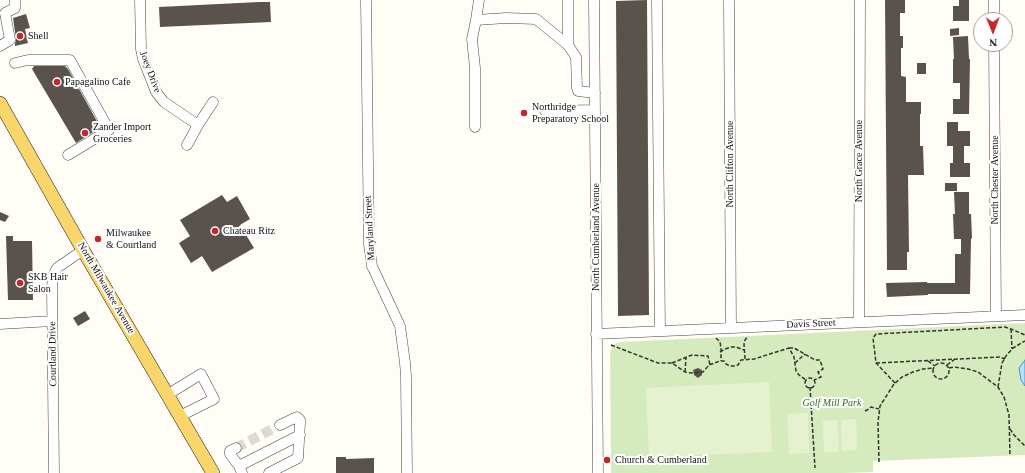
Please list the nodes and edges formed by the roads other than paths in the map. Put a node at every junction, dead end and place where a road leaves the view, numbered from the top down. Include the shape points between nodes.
1 (15, 0) edge
2 (140, 0) edge
3 (366, 0) edge
4 (568, 0) edge
5 (594, 0) edge
6 (657, 0) edge
7 (729, 0) edge
8 (860, 0) edge
9 (994, 0) edge
10 (482, 1) edge
11 (994, 12) edge
12 (3, 13) edge
13 (476, 20) junction
14 (568, 45) junction
15 (0, 46) edge
16 (994, 52) edge
17 (15, 64) dead end
18 (595, 93) junction
19 (213, 102) dead end
20 (0, 103) edge
21 (595, 110) junction
22 (545, 111) dead end
23 (198, 125) junction
24 (475, 127) dead end
25 (187, 145) dead end
26 (68, 155) dead end
27 (83, 250) junction
28 (1025, 315) edge
29 (996, 316) junction
30 (52, 321) junction
31 (859, 322) junction
32 (0, 324) edge
33 (732, 328) junction
34 (660, 331) junction
35 (596, 334) junction
36 (167, 395) junction
37 (180, 416) junction
38 (280, 425) tunnel mouth
39 (300, 435) junction
40 (236, 448) dead end
41 (240, 470) edge
42 (54, 473) edge
43 (212, 473) edge
44 (269, 473) edge
45 (407, 473) edge
46 (598, 473) edge

1 - 12 street via 16,8
2 - 23 street, Joey Drive via 141,49 156,92 164,102
3 - 45 street, Maryland Street via 369,244 372,266 400,326 406,376
4 - 14 street
5 - 18 street, North Cumberland Avenue
6 - 34 street
7 - 33 street, North Clifton Avenue
8 - 31 street, North Grace Avenue
9 - 11 street
10 - 13 street
12 - 15 street via 10,40
13 - 14 street via 536,19
13 - 24 street via 472,39 475,68
14 - 18 street via 576,57 578,90
16 - 29 street, North Chester Avenue
17 - 26 street via 28,60 70,60 109,130
18 - 21 street, North Cumberland Avenue
19 - 23 street
20 - 27 main road, North Milwaukee Avenue
21 - 22 street
21 - 35 street, North Cumberland Avenue
23 - 25 street
27 - 30 street, Courtland Drive via 57,268 53,276
27 - 36 main road, North Milwaukee Avenue
28 - 29 street, Davis Street
29 - 31 street, Davis Street
30 - 32 street
30 - 42 street, Courtland Drive
31 - 33 street, Davis Street
33 - 34 street, Davis Street
34 - 35 street, Davis Street
35 - 46 street, North Cumberland Avenue
36 - 37 main road, North Milwaukee Avenue
36 - 37 street via 201,374 214,399
37 - 43 main road, North Milwaukee Avenue
38 - 39 street via 297,417
39 - 41 street
39 - 44 street via 298,458
40 - 41 street via 230,451 230,454

